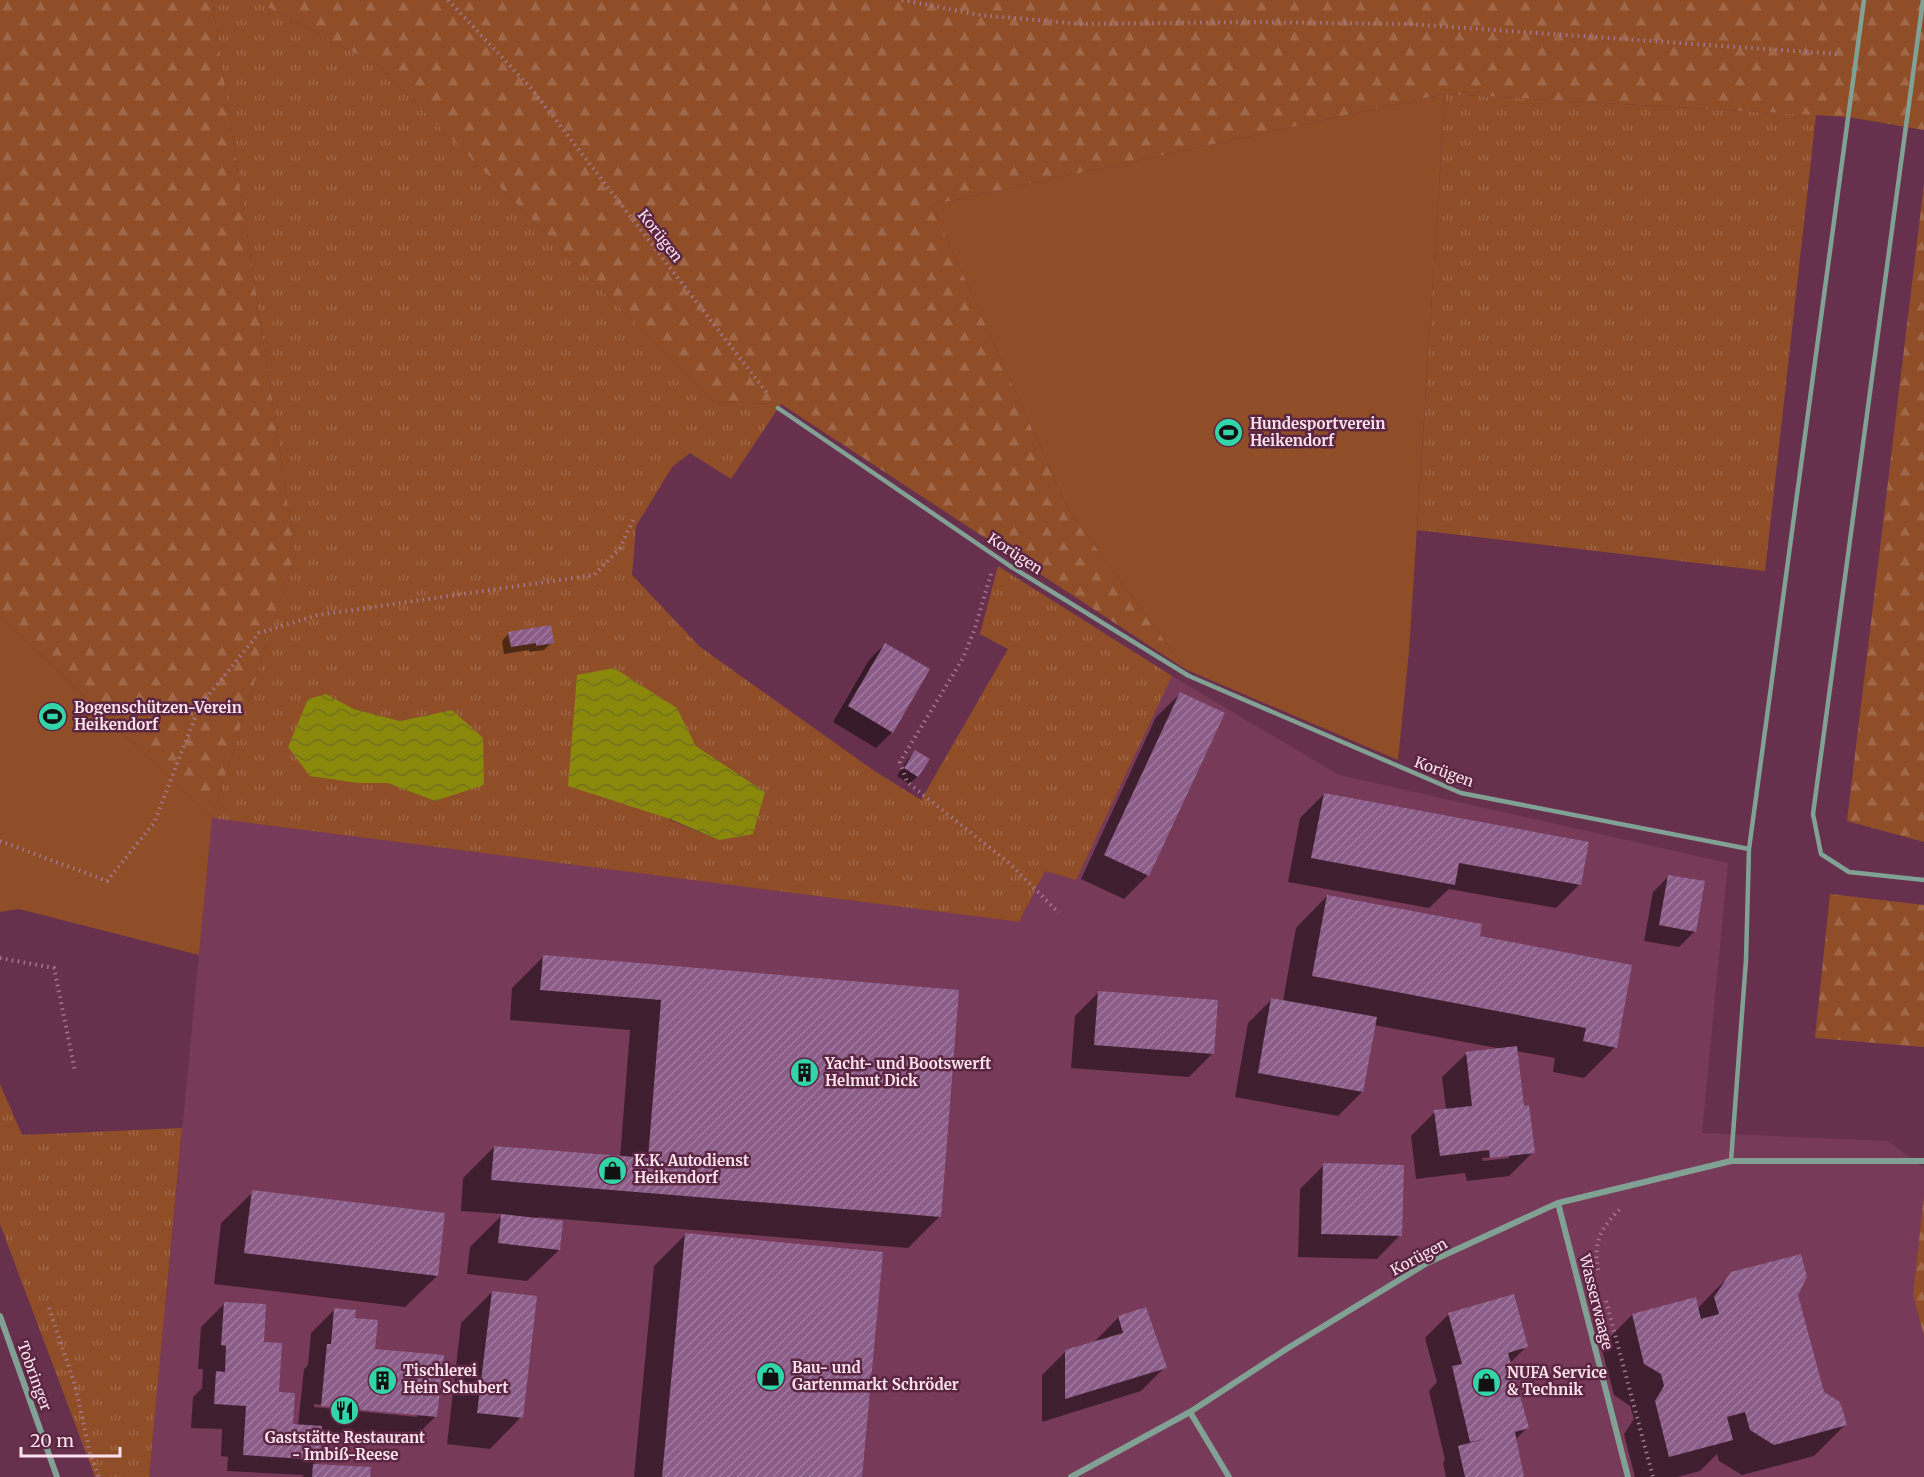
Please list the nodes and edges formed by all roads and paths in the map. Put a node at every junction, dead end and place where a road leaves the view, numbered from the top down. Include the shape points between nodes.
1 (448, 0) edge
2 (902, 0) edge
3 (1864, 0) edge
4 (1923, 0) edge
5 (1857, 55) junction
6 (778, 408) joint
7 (635, 516) dead end
8 (996, 556) junction
9 (0, 841) edge
10 (1749, 849) junction
11 (1924, 880) edge
12 (1059, 913) dead end
13 (0, 958) edge
14 (75, 1071) dead end
15 (1731, 1161) junction
16 (1924, 1161) edge
17 (1629, 1186) junction
18 (1558, 1203) junction
19 (1601, 1278) dead end
20 (1606, 1300) dead end
21 (49, 1308) dead end
22 (0, 1316) edge
23 (1190, 1412) junction
24 (57, 1477) edge
25 (99, 1477) edge
26 (1071, 1477) edge
27 (1229, 1477) edge
28 (1628, 1477) edge
29 (1653, 1477) edge

1 - 6 path, Korügen via 531,88
2 - 5 path via 981,15 1080,24 1409,24
3 - 5 lane
4 - 11 lane via 1813,814 1821,854 1849,872
5 - 10 lane
6 - 8 lane, Korügen
7 - 9 path via 620,548 594,574 318,615 259,633 199,707 154,823 107,881
8 - 10 lane, Korügen via 1189,676 1461,793
8 - 12 path via 963,658 900,762 907,782 1010,863
10 - 15 lane via 1746,960
13 - 14 path via 54,968
15 - 16 street, Korügen
15 - 17 street, Korügen
17 - 18 street, Korügen
17 - 19 path via 1622,1207 1604,1224 1597,1247
18 - 23 street, Korügen via 1427,1263
18 - 28 street, Wasserwaage
20 - 29 path
21 - 25 path via 75,1385
22 - 24 street, Tobringer
23 - 26 street, Korügen
23 - 27 street

